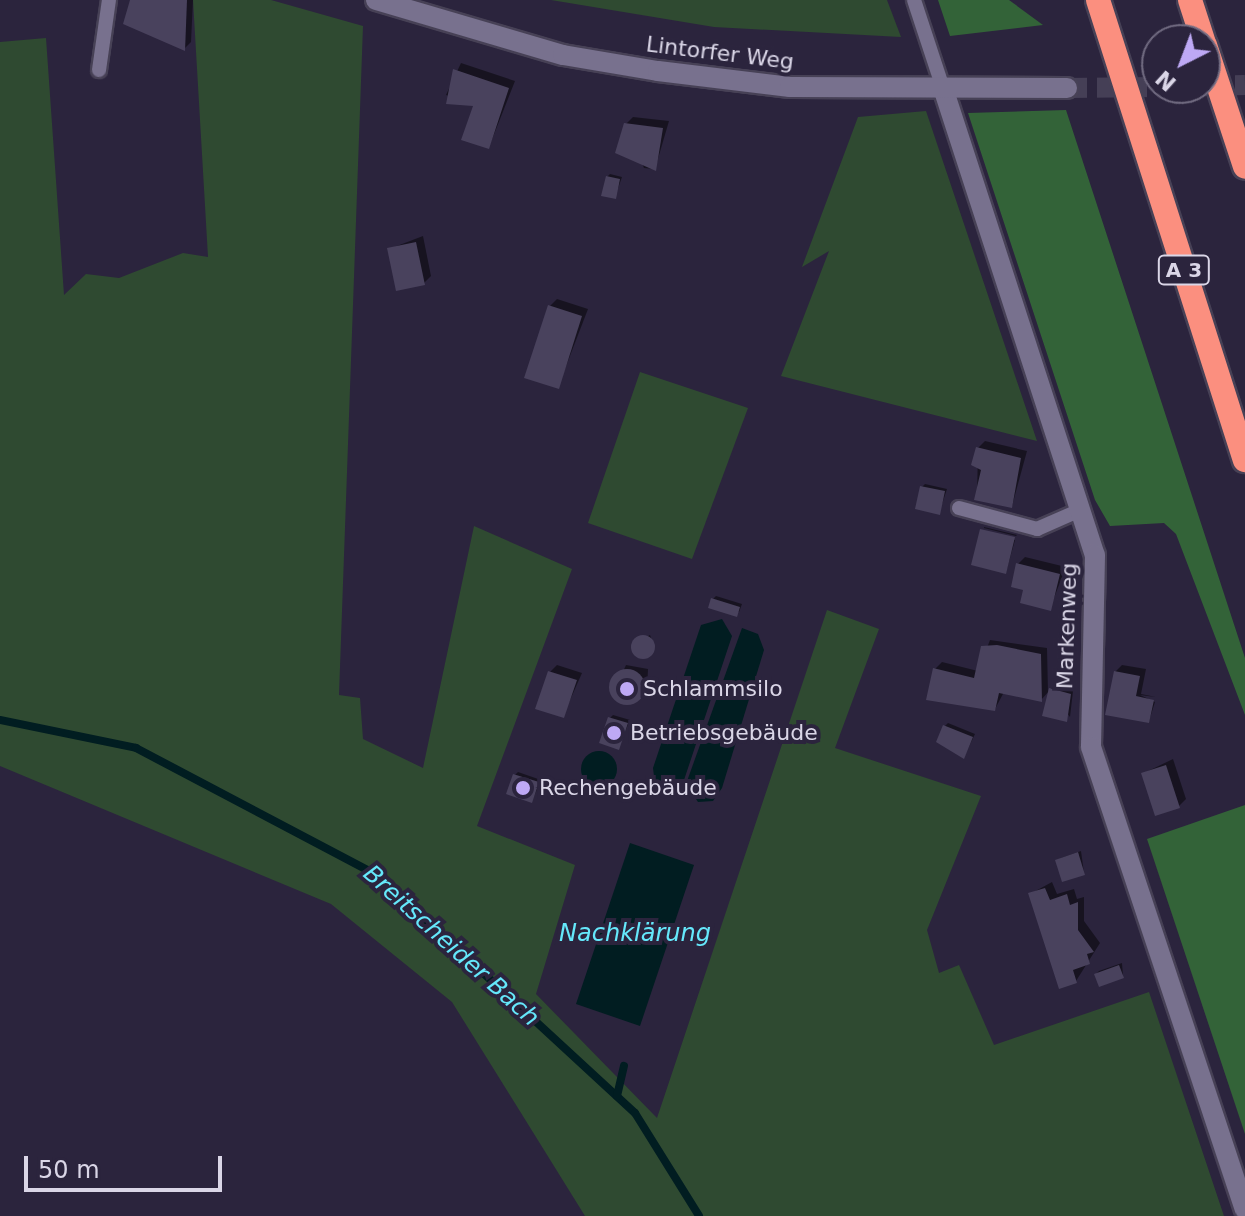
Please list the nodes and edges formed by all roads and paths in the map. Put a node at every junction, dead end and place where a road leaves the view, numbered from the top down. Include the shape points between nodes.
1 (109, 0) edge
2 (376, 0) edge
3 (914, 0) edge
4 (1091, 0) edge
5 (1098, 0) edge
6 (1190, 0) edge
7 (1198, 24) edge
8 (99, 70) dead end
9 (1123, 81) junction
10 (1067, 88) tunnel mouth
11 (944, 91) junction
12 (1221, 94) edge
13 (1245, 167) edge
14 (1245, 460) edge
15 (959, 508) dead end
16 (1080, 510) junction
17 (1245, 1209) edge

1 - 8 lane
2 - 11 street, Lintorfer Weg via 563,55 658,71 790,87
3 - 11 lane, Markenweg
4 - 9 highway
5 - 9 highway, A 3
6 - 7 highway
9 - 14 highway, A 3
10 - 11 street, Lintorfer Weg
11 - 16 street, Markenweg
12 - 13 highway
15 - 16 lane via 1037,529
16 - 17 street, Markenweg via 1095,555 1091,747

